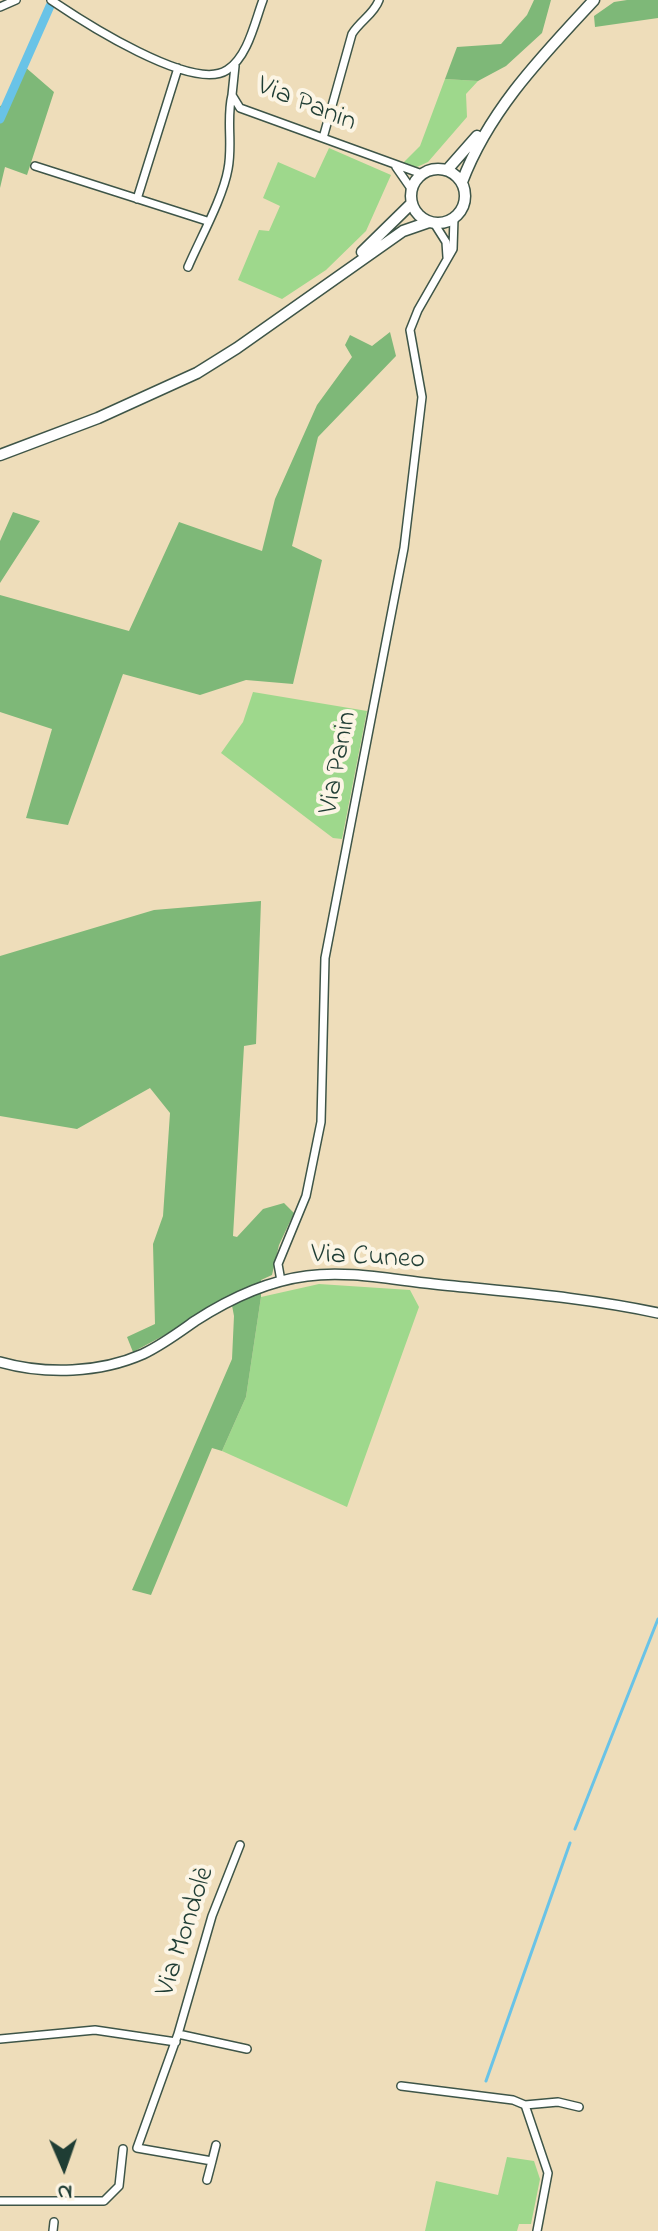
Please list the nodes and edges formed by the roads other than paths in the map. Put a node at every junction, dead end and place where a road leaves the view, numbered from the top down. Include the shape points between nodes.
1 (16, 0) edge
2 (51, 0) edge
3 (263, 0) edge
4 (379, 0) edge
5 (594, 0) edge
6 (0, 7) edge
7 (235, 64) junction
8 (178, 68) junction
9 (232, 95) junction
10 (495, 117) junction
11 (323, 138) junction
12 (35, 166) dead end
13 (395, 166) junction
14 (447, 170) junction
15 (422, 174) junction
16 (462, 182) junction
17 (412, 190) junction
18 (137, 199) junction
19 (412, 203) junction
20 (454, 218) junction
21 (207, 221) junction
22 (431, 222) junction
23 (447, 259) junction
24 (188, 267) dead end
25 (336, 277) junction
26 (0, 455) edge
27 (281, 1281) junction
28 (658, 1313) edge
29 (0, 1362) edge
30 (240, 1845) dead end
31 (177, 2038) junction
32 (0, 2039) edge
33 (247, 2049) dead end
34 (401, 2086) dead end
35 (525, 2105) junction
36 (579, 2107) dead end
37 (216, 2145) dead end
38 (123, 2149) dead end
39 (212, 2161) junction
40 (207, 2180) dead end
41 (0, 2201) edge
42 (537, 2231) edge

1 - 6 street
2 - 8 street via 103,34
3 - 7 street, Via Panin
4 - 11 street via 352,34
5 - 10 main road via 529,70
7 - 8 street via 210,76
7 - 9 street, Via Panin
8 - 18 street
9 - 11 street, Via Panin via 240,108
9 - 21 street via 228,170
10 - 14 main road
10 - 16 main road
11 - 13 street, Via Panin
12 - 18 street
13 - 15 street, Via Panin
13 - 17 street
14 - 15 main road
14 - 16 main road
15 - 17 main road
16 - 20 main road via 466,200
17 - 19 main road
18 - 21 street
19 - 22 main road
19 - 25 main road
20 - 22 main road
20 - 23 street, Via Panin via 453,249
21 - 24 street
22 - 23 street via 446,242
22 - 25 main road via 403,231
23 - 27 street, Via Panin via 410,330 422,397 404,548 325,958 321,1122 306,1196 278,1264
25 - 26 main road via 197,373
27 - 28 street, Via Cuneo via 352,1276
27 - 29 street, Via Cuneo via 232,1301 142,1355 70,1371
30 - 31 street, Via Mondolè via 212,1916
31 - 32 street, Via Mondolè via 95,2030
31 - 33 street, Via Mondolè
31 - 39 street, Via Mondolè via 137,2148
34 - 35 street
35 - 36 street via 558,2102
35 - 42 street via 548,2173
37 - 39 street
38 - 41 street via 119,2186 104,2201
39 - 40 street

